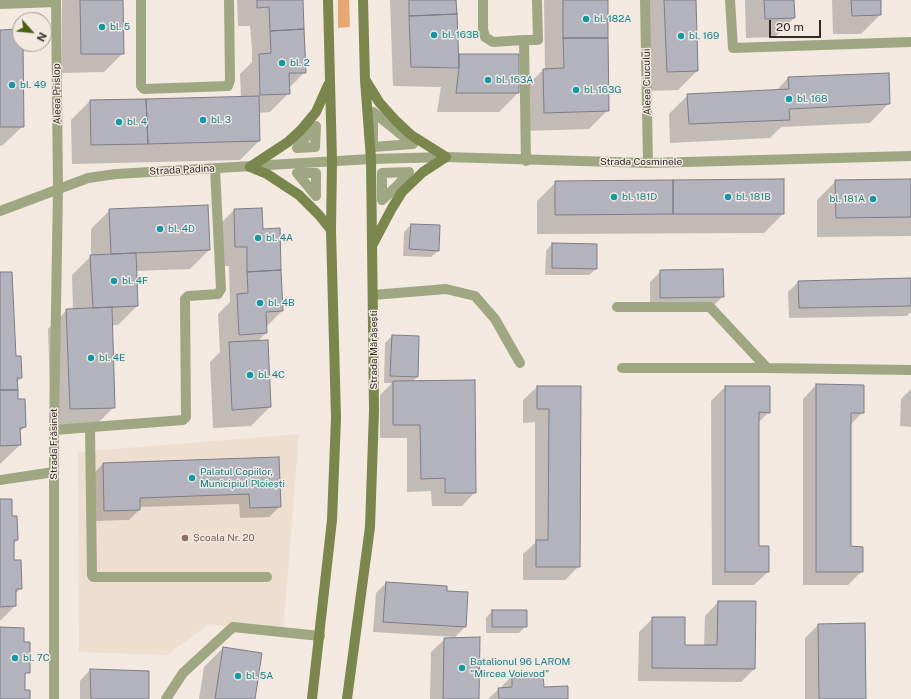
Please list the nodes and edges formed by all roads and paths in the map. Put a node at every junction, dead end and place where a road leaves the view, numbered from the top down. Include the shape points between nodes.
1 (141, 0) edge
2 (229, 0) edge
3 (328, 0) edge
4 (363, 0) edge
5 (483, 0) edge
6 (537, 0) edge
7 (645, 0) edge
8 (730, 0) edge
9 (56, 1) edge
10 (0, 4) edge
11 (524, 40) junction
12 (911, 42) edge
13 (365, 80) junction
14 (330, 82) junction
15 (911, 156) edge
16 (446, 157) junction
17 (370, 159) junction
18 (332, 161) junction
19 (526, 161) junction
20 (648, 163) junction
21 (250, 167) junction
22 (215, 169) junction
23 (58, 188) junction
24 (0, 211) edge
25 (331, 230) junction
26 (372, 245) junction
27 (373, 295) junction
28 (617, 307) dead end
29 (520, 363) dead end
30 (622, 368) dead end
31 (767, 368) junction
32 (911, 370) edge
33 (90, 428) junction
34 (54, 430) junction
35 (54, 472) junction
36 (0, 480) edge
37 (267, 577) dead end
38 (320, 636) junction
39 (54, 699) edge
40 (166, 699) edge
41 (312, 699) edge
42 (348, 699) edge

1 - 2 street via 141,86 144,89 230,84
3 - 14 main road
4 - 13 main road, Strada Mărășești
5 - 11 street via 485,37 493,42
6 - 11 street via 538,40
7 - 20 street, Aleea Ciucului
8 - 12 street via 733,48
9 - 10 street
9 - 23 street, Aleea Prislop
11 - 19 street
13 - 16 main road via 379,102 396,121 411,135
13 - 17 main road, Strada Mărășești
14 - 18 main road
14 - 21 main road via 316,112 301,130 288,142
15 - 20 street, Strada Cosminele
16 - 17 street, Strada Cosminele
16 - 19 street, Strada Cosminele
16 - 26 main road via 423,172 402,192
17 - 18 street, Strada Padina
17 - 26 main road, Strada Mărășești
18 - 21 street, Strada Padina
18 - 25 main road
19 - 20 street, Strada Cosminele
21 - 22 street, Strada Padina
21 - 25 main road via 267,174 299,195
22 - 23 street, Strada Padina via 116,174 88,178
22 - 33 street via 221,289 218,294 188,296 185,299 186,417 183,420
23 - 24 street, Strada Padina
23 - 34 street, Strada Frăsinet
25 - 38 main road via 335,426 332,520
26 - 27 main road, Strada Mărășești
27 - 29 street via 446,289 475,296 495,319
27 - 42 main road, Strada Mărășești via 374,411 370,527
28 - 31 street via 710,307
30 - 31 street
31 - 32 street
33 - 34 street
33 - 37 street via 93,577
34 - 35 street, Strada Frăsinet
35 - 36 street
35 - 39 street, Strada Frăsinet
38 - 40 street via 233,627 183,673
38 - 41 main road

